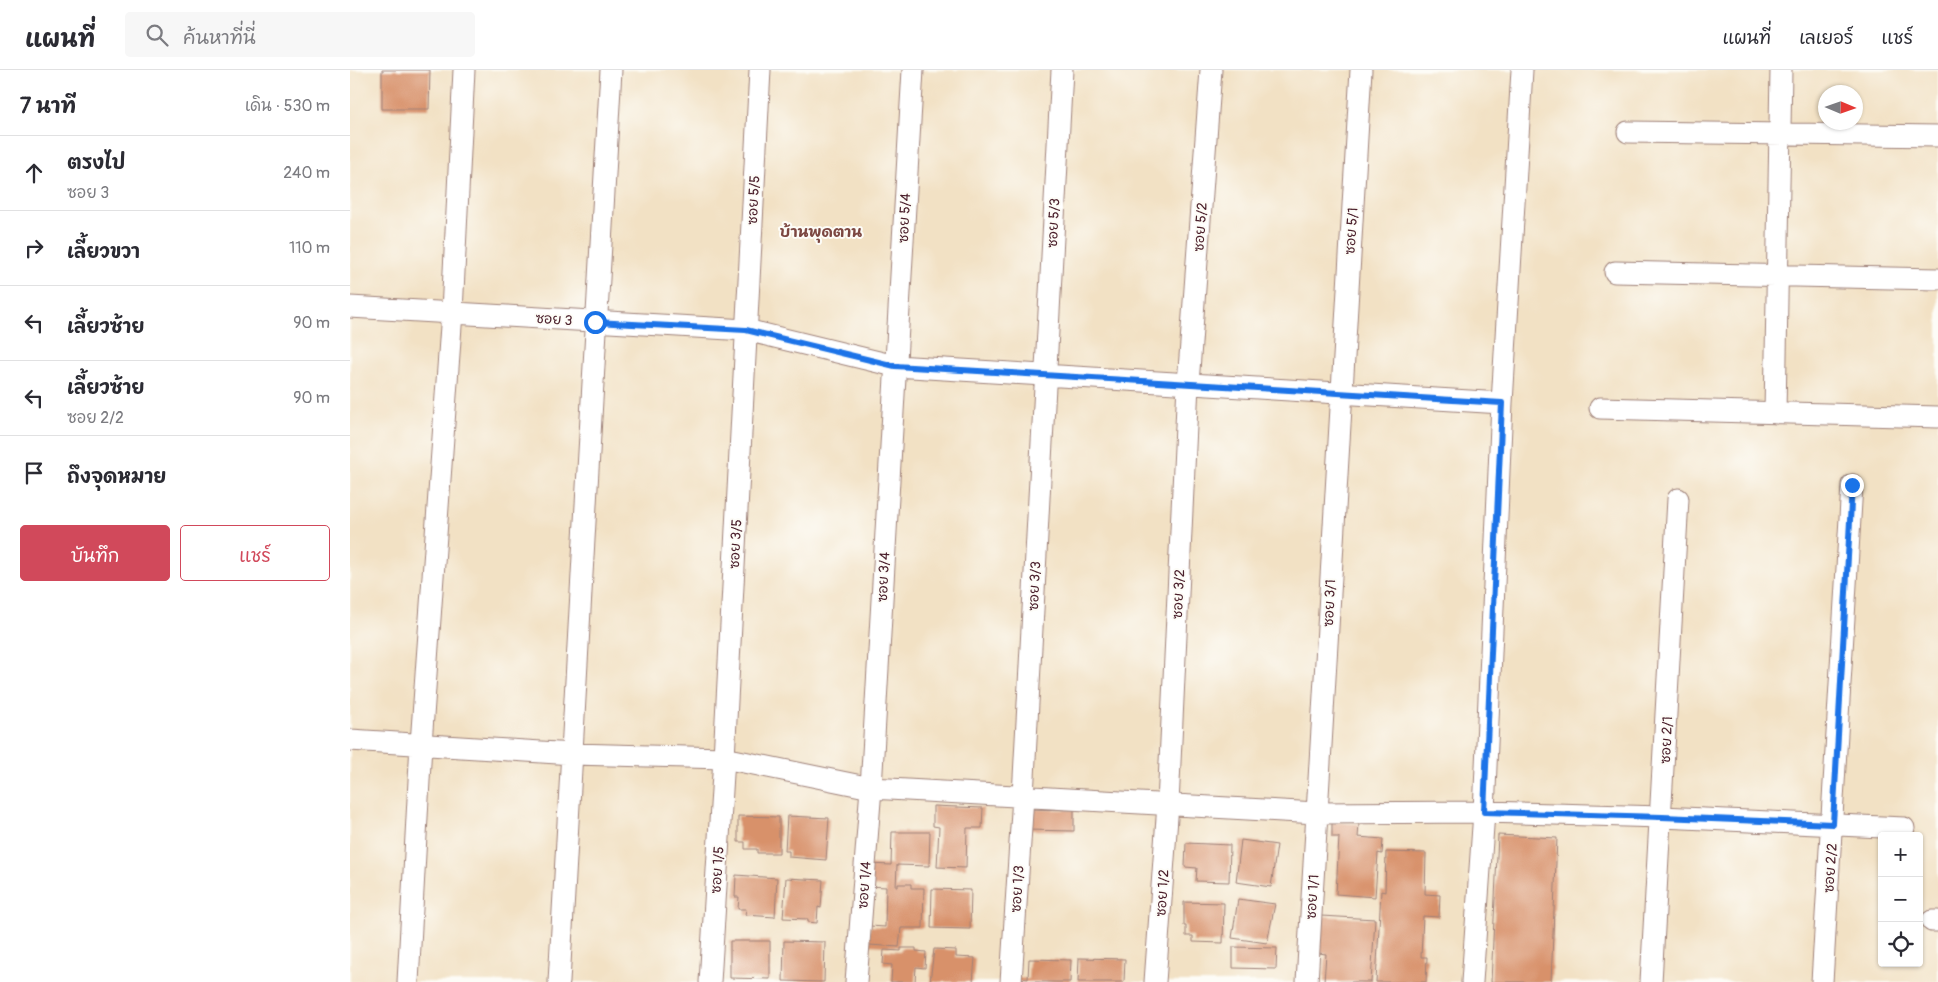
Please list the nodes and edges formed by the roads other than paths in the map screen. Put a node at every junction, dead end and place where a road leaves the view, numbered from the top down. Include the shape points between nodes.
1 (464, 70) edge
2 (612, 70) edge
3 (760, 70) edge
4 (913, 70) edge
5 (1062, 70) edge
6 (1210, 70) edge
7 (1362, 70) edge
8 (1522, 70) edge
9 (1781, 70) edge
10 (1628, 132) dead end
11 (1780, 134) junction
12 (1938, 136) edge
13 (1615, 272) dead end
14 (1777, 276) junction
15 (1938, 279) edge
16 (350, 308) edge
17 (452, 312) junction
18 (595, 322) junction
19 (746, 330) junction
20 (895, 366) junction
21 (1044, 375) junction
22 (1188, 384) junction
23 (1341, 393) junction
24 (1502, 403) junction
25 (1600, 408) dead end
26 (1774, 413) junction
27 (1938, 417) edge
28 (1852, 485) dead end
29 (1678, 498) dead end
30 (350, 740) edge
31 (421, 744) junction
32 (573, 754) junction
33 (724, 758) junction
34 (871, 788) junction
35 (1023, 796) junction
36 (1168, 804) junction
37 (1484, 812) junction
38 (1317, 813) junction
39 (1662, 817) junction
40 (1833, 824) junction
41 (1904, 828) dead end
42 (408, 982) edge
43 (559, 982) edge
44 (710, 982) edge
45 (856, 982) edge
46 (1011, 982) edge
47 (1155, 982) edge
48 (1307, 982) edge
49 (1472, 982) edge
50 (1651, 982) edge
51 (1822, 982) edge

1 - 17 street
2 - 18 street
3 - 19 street, ซอย 5/5
4 - 20 street, ซอย 5/4
5 - 21 street, ซอย 5/3
6 - 22 street, ซอย 5/2
7 - 23 street, ซอย 5/1
8 - 24 street
9 - 11 street
10 - 11 street
11 - 12 street
11 - 14 street
13 - 14 street
14 - 15 street
14 - 26 street
16 - 17 street, ซอย 3
17 - 18 street, ซอย 3
17 - 31 street
18 - 19 street, ซอย 3
18 - 32 street
19 - 20 street, ซอย 3
19 - 33 street, ซอย 3/5
20 - 21 street, ซอย 3
20 - 34 street, ซอย 3/4
21 - 22 street, ซอย 3
21 - 35 street, ซอย 3/3
22 - 23 street, ซอย 3
22 - 36 street, ซอย 3/2
23 - 24 street, ซอย 3
23 - 38 street, ซอย 3/1
24 - 37 street
25 - 26 street
26 - 27 street
28 - 40 street, ซอย 2/2
29 - 39 street, ซอย 2/1
30 - 31 street
31 - 32 street
31 - 42 street
32 - 33 street
32 - 43 street
33 - 34 street
33 - 44 street, ซอย 1/5
34 - 35 street
34 - 45 street, ซอย 1/4
35 - 36 street
35 - 46 street, ซอย 1/3
36 - 38 street
36 - 47 street, ซอย 1/2
37 - 38 street
37 - 39 street
37 - 49 street
38 - 48 street, ซอย 1/1
39 - 40 street
39 - 50 street, ซอย 2/1
40 - 41 street
40 - 51 street, ซอย 2/2

